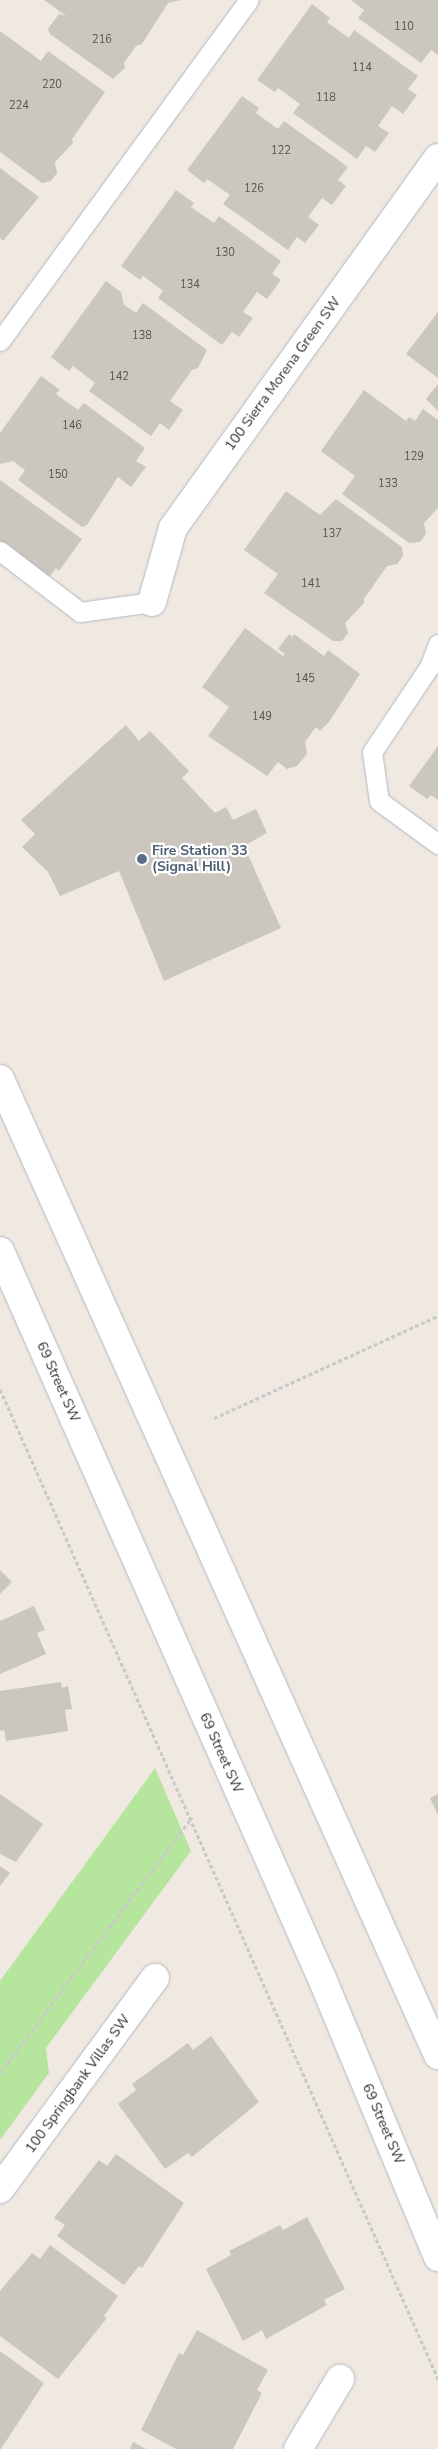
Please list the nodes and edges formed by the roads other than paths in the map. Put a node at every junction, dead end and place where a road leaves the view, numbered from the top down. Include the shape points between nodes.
1 (249, 0) edge
2 (438, 158) edge
3 (0, 341) edge
4 (0, 550) edge
5 (152, 602) joint
6 (438, 644) edge
7 (438, 844) edge
8 (0, 1079) edge
9 (0, 1251) edge
10 (155, 1978) dead end
11 (438, 2055) edge
12 (0, 2190) edge
13 (438, 2257) edge
14 (340, 2379) dead end
15 (298, 2449) edge

1 - 3 lane
2 - 5 main road, 100 Sierra Morena Green SW via 173,528
4 - 5 lane via 80,612
6 - 7 lane via 429,667 372,752 379,802
8 - 11 main road
9 - 13 main road, 69 Street SW via 323,1981
10 - 12 main road, 100 Springbank Villas SW
14 - 15 main road

